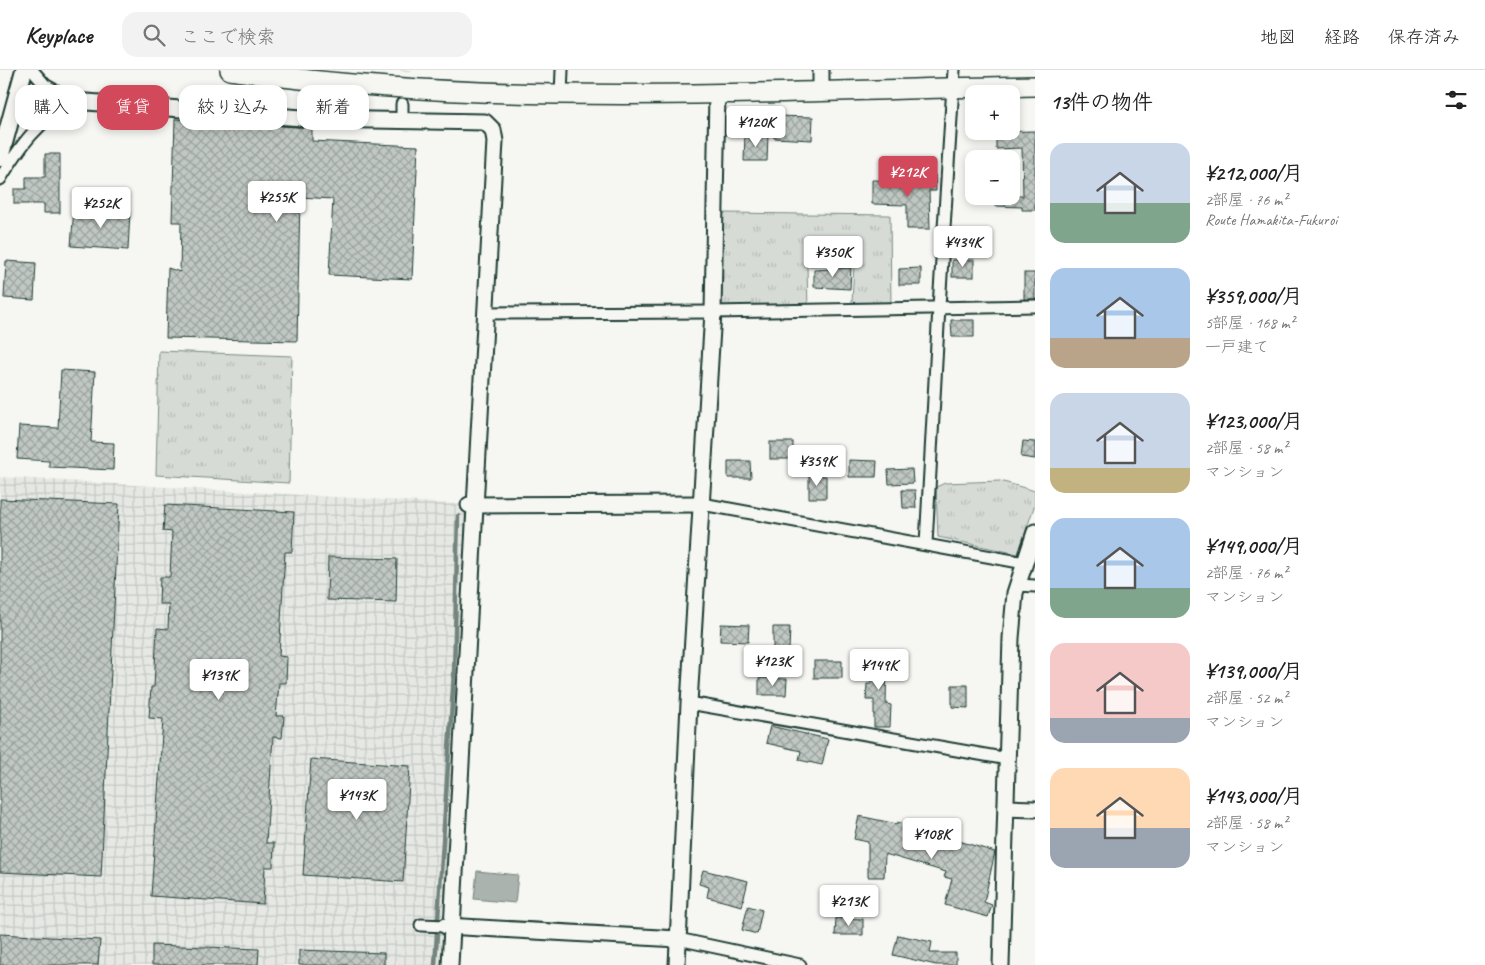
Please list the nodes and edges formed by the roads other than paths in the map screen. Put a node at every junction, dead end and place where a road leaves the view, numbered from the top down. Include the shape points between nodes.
1 (24, 70) edge
2 (32, 70) edge
3 (230, 70) edge
4 (562, 70) edge
5 (821, 70) edge
6 (294, 75) edge
7 (955, 79) edge
8 (45, 85) edge
9 (1035, 86) edge
10 (822, 92) junction
11 (717, 94) junction
12 (561, 95) junction
13 (87, 102) edge
14 (402, 104) tunnel mouth
15 (402, 120) junction
16 (35, 130) edge
17 (0, 158) edge
18 (0, 179) edge
19 (1035, 306) edge
20 (938, 307) junction
21 (713, 312) junction
22 (486, 313) junction
23 (702, 504) junction
24 (472, 505) junction
25 (1035, 532) edge
26 (926, 544) junction
27 (1025, 563) junction
28 (1018, 585) junction
29 (1035, 586) edge
30 (689, 703) junction
31 (1008, 759) junction
32 (1006, 808) junction
33 (1035, 809) edge
34 (422, 925) dead end
35 (449, 927) junction
36 (678, 939) junction
37 (450, 965) edge
38 (677, 965) edge
39 (800, 965) edge
40 (1001, 965) edge

1 - 17 main road
2 - 8 street
3 - 6 main road
4 - 12 street
5 - 10 street
6 - 12 main road via 392,88
7 - 9 main road
7 - 10 main road
7 - 20 street
10 - 11 main road
11 - 12 main road
11 - 21 street
13 - 15 street via 316,119
14 - 15 street
15 - 22 street via 485,122 493,130
16 - 18 street
19 - 20 street
20 - 21 street
20 - 26 street
21 - 22 street
21 - 23 street
22 - 24 street
23 - 24 street
23 - 26 street
23 - 30 street
24 - 35 street
25 - 27 street
26 - 27 street
27 - 28 street
28 - 29 street
28 - 31 street via 1011,638
30 - 31 street
30 - 36 street
31 - 32 street
32 - 33 street
32 - 40 street
34 - 35 street
35 - 36 street
35 - 37 street
36 - 38 street
36 - 39 street

